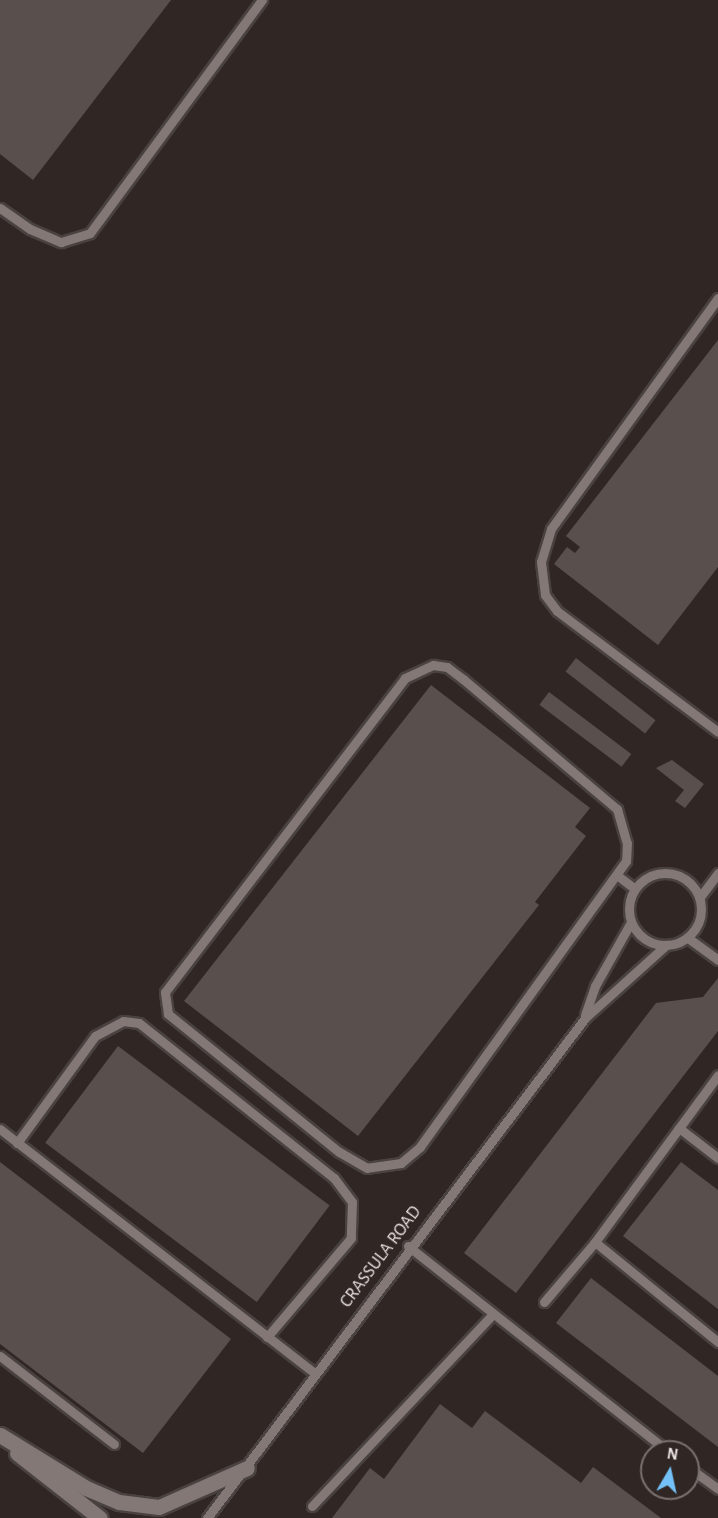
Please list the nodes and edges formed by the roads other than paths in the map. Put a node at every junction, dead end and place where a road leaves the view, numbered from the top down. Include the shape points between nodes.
1 (262, 0) edge
2 (0, 208) edge
3 (718, 298) edge
4 (718, 732) edge
5 (718, 873) edge
6 (618, 876) junction
7 (635, 889) junction
8 (700, 897) junction
9 (631, 922) junction
10 (688, 938) junction
11 (666, 945) junction
12 (718, 960) edge
13 (585, 1018) junction
14 (718, 1075) edge
15 (679, 1128) junction
16 (0, 1129) edge
17 (17, 1143) junction
18 (718, 1158) edge
19 (595, 1242) junction
20 (408, 1246) junction
21 (544, 1302) dead end
22 (492, 1315) junction
23 (267, 1337) junction
24 (718, 1342) edge
25 (0, 1356) edge
26 (315, 1373) junction
27 (0, 1435) edge
28 (0, 1440) edge
29 (653, 1440) edge
30 (114, 1444) dead end
31 (247, 1468) junction
32 (700, 1476) edge
33 (718, 1489) edge
34 (312, 1506) dead end
35 (87, 1512) edge
36 (100, 1518) edge
37 (207, 1518) edge

1 - 2 lane via 90,233 61,242 30,230
3 - 4 lane via 551,529 541,562 545,595 557,611
5 - 8 lane
6 - 6 lane via 627,843 617,808 455,673 433,665 405,678 165,992 164,1003 179,1023 353,1162 380,1168 400,1163 420,1147
6 - 7 lane
7 - 8 lane via 643,880 664,873 686,879
7 - 9 lane, CRASSULA ROAD via 629,910
8 - 10 lane via 700,920
9 - 11 lane via 645,939
9 - 13 lane, CRASSULA ROAD via 595,986
10 - 11 lane, CRASSULA ROAD
10 - 12 lane
11 - 13 lane, CRASSULA ROAD
13 - 20 lane, CRASSULA ROAD
14 - 15 lane
15 - 18 lane
15 - 19 lane
16 - 17 lane
17 - 23 lane
17 - 23 lane via 96,1036 123,1022 139,1023 334,1178 352,1202 351,1238
19 - 21 lane
19 - 24 lane
20 - 22 lane
20 - 26 lane, CRASSULA ROAD
22 - 29 lane
22 - 34 lane
23 - 26 lane
25 - 30 lane
26 - 31 lane, CRASSULA ROAD
27 - 31 street via 86,1488 119,1502 159,1507
28 - 35 street
31 - 37 lane, CRASSULA ROAD
32 - 33 lane
35 - 36 street

